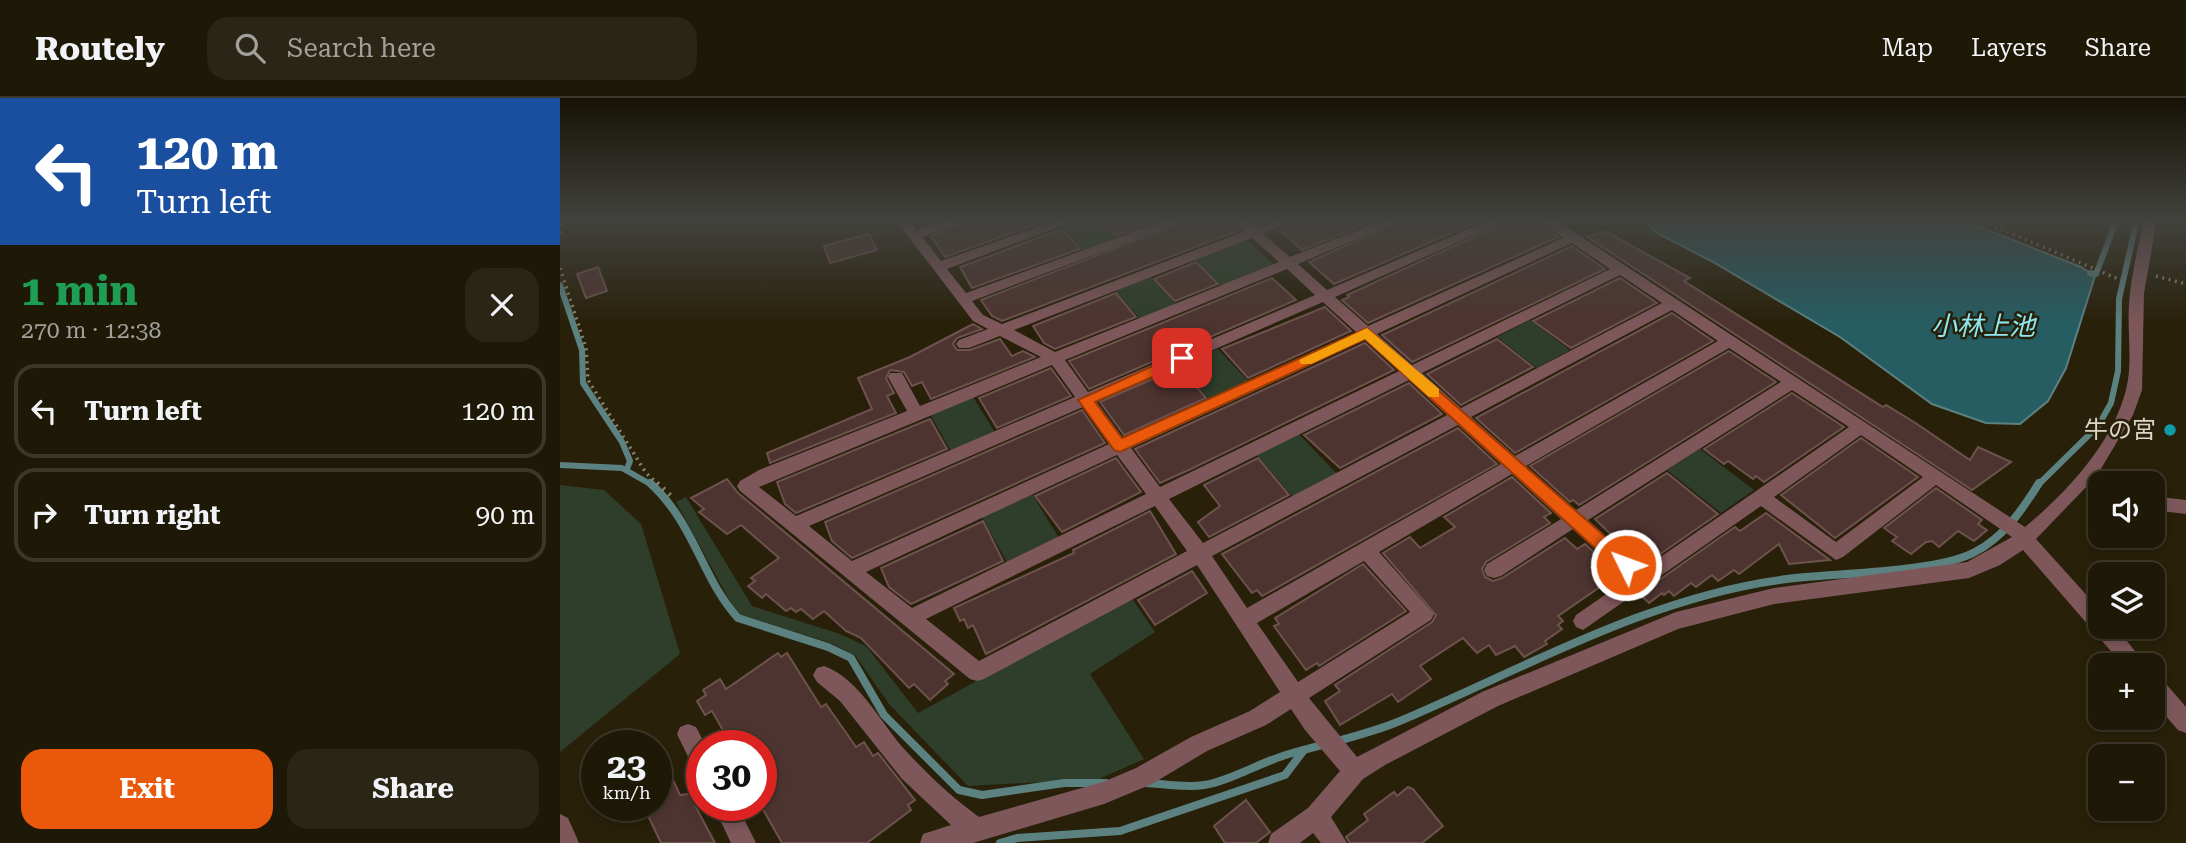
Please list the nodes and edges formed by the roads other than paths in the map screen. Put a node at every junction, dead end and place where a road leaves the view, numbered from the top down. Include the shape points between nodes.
1 (928, 254) edge
2 (975, 254) edge
3 (1088, 254) edge
4 (1200, 254) edge
5 (1277, 254) edge
6 (1314, 254) edge
7 (1424, 254) edge
8 (1539, 254) edge
9 (1597, 254) edge
10 (2144, 254) edge
11 (1289, 264) junction
12 (938, 267) junction
13 (1620, 269) junction
14 (1326, 296) junction
15 (964, 299) junction
16 (1673, 303) junction
17 (1002, 330) junction
18 (1367, 333) junction
19 (1729, 341) junction
20 (964, 344) dead end
21 (1055, 359) junction
22 (1410, 372) junction
23 (896, 377) dead end
24 (1793, 382) junction
25 (1086, 400) junction
26 (917, 414) junction
27 (1460, 416) junction
28 (1861, 427) junction
29 (1120, 446) junction
30 (1514, 465) junction
31 (2087, 474) joint
32 (1936, 476) junction
33 (1157, 496) junction
34 (1761, 497) junction
35 (2165, 505) edge
36 (2186, 507) edge
37 (1575, 520) junction
38 (794, 525) junction
39 (2016, 529) junction
40 (1366, 550) junction
41 (1200, 554) junction
42 (851, 570) junction
43 (1494, 570) dead end
44 (1642, 580) junction
45 (2088, 610) edge
46 (910, 618) junction
47 (1242, 621) junction
48 (1583, 621) dead end
49 (2113, 639) edge
50 (2126, 653) edge
51 (824, 675) dead end
52 (1294, 696) junction
53 (2165, 699) edge
54 (2186, 723) edge
55 (1349, 765) junction
56 (1316, 816) junction
57 (732, 821) edge
58 (560, 826) edge
59 (976, 830) junction
60 (567, 843) edge
61 (744, 843) edge
62 (932, 843) edge
63 (1280, 843) edge
64 (1335, 843) edge

1 - 12 street
2 - 12 street
3 - 15 street
4 - 17 street
5 - 11 street
6 - 11 street
7 - 14 street
8 - 18 street
9 - 13 street
10 - 31 street via 2137,292 2134,387 2125,420
11 - 14 street
11 - 21 street
12 - 15 street
13 - 16 street
13 - 22 street
14 - 18 street
14 - 25 street
15 - 17 street via 978,318
16 - 19 street
16 - 27 street
17 - 20 street
17 - 21 street
18 - 22 street
18 - 29 street
19 - 24 street
19 - 30 street
21 - 25 street
21 - 26 street
22 - 27 street
22 - 33 street
23 - 26 street
24 - 28 street
24 - 37 street
25 - 29 street
25 - 38 street
26 - 38 street via 746,486
27 - 30 street
27 - 41 street
28 - 32 street
28 - 34 street
29 - 33 street
29 - 42 street
30 - 37 street
30 - 40 street
31 - 39 street
32 - 34 street via 1836,552
32 - 39 street
33 - 41 street
33 - 46 street
34 - 44 street
35 - 36 street
37 - 43 street
37 - 44 street
38 - 42 street
39 - 45 street
39 - 55 street via 1991,563 1969,570 1811,589 1676,621 1490,699
40 - 47 street
40 - 52 street via 1424,614
41 - 46 street via 977,671
41 - 47 street
42 - 46 street
44 - 48 street
47 - 52 street
49 - 50 street
51 - 59 street via 845,689 874,730 943,805
52 - 55 street
52 - 59 street via 1104,793
53 - 54 street
55 - 56 street
56 - 63 street
56 - 64 street
57 - 61 street
58 - 60 street
59 - 62 street

